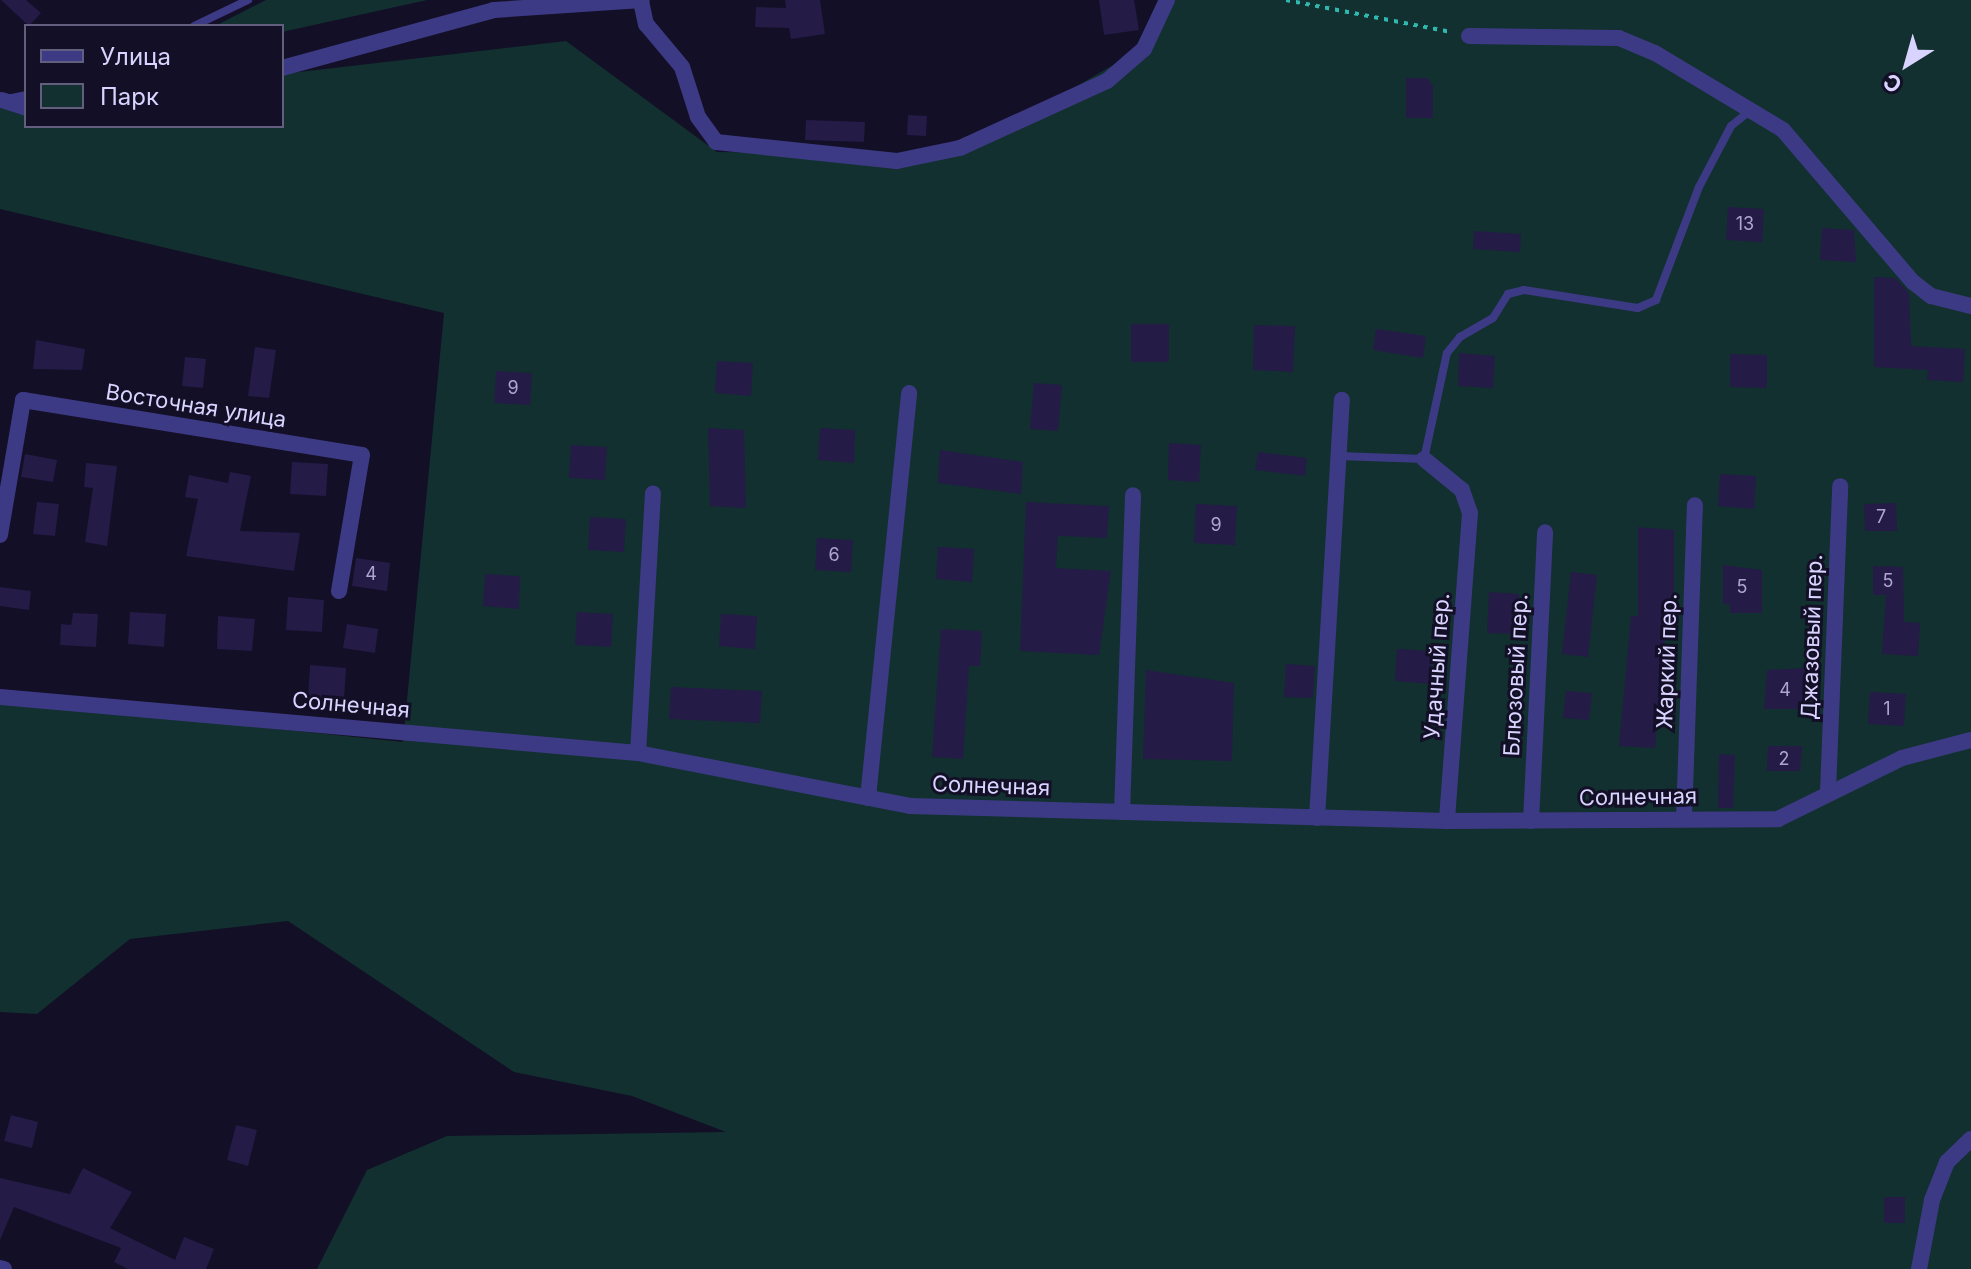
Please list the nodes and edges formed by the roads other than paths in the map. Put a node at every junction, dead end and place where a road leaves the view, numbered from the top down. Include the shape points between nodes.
1 (248, 0) edge
2 (641, 0) edge
3 (1167, 0) edge
4 (198, 24) edge
5 (1469, 36) road end
6 (284, 67) edge
7 (24, 95) edge
8 (1, 101) edge
9 (24, 107) edge
10 (1747, 113) junction
11 (1971, 306) edge
12 (909, 393) dead end
13 (1342, 400) dead end
14 (1338, 456) junction
15 (1424, 459) junction
16 (1840, 486) dead end
17 (653, 493) dead end
18 (1133, 495) dead end
19 (1695, 505) dead end
20 (1545, 532) dead end
21 (0, 535) edge
22 (339, 591) dead end
23 (0, 697) edge
24 (1971, 740) edge
25 (638, 753) junction
26 (1828, 791) junction
27 (868, 798) junction
28 (1122, 812) junction
29 (1317, 818) junction
30 (1684, 818) junction
31 (1447, 821) junction
32 (1531, 821) junction
33 (1971, 1139) edge
34 (1919, 1269) edge

1 - 4 lane
2 - 3 street via 646,24 682,67 698,117 716,142 897,161 960,148 1107,81 1144,49
2 - 6 street via 494,10
5 - 10 street via 1619,38
7 - 8 lane
8 - 9 street
10 - 11 street via 1783,130 1913,282 1931,296
10 - 15 lane via 1731,126 1699,187 1656,300 1638,308 1524,290 1508,294 1493,318 1460,337 1447,353
12 - 27 street via 890,532
13 - 14 street
14 - 15 lane
14 - 29 street
15 - 31 street, Удачный пер. via 1462,490 1470,513
16 - 26 street, Джазовый пер.
17 - 25 street
18 - 28 street
19 - 30 street, Жаркий пер.
20 - 32 street, Блюзовый пер.
21 - 22 street, Восточная улица via 23,400 362,455
23 - 25 street, Солнечная
24 - 26 street, Солнечная via 1902,758
25 - 27 street, Солнечная
26 - 30 street, Солнечная via 1778,819
27 - 28 street, Солнечная via 910,806
28 - 29 street, Солнечная
29 - 31 street, Солнечная
30 - 32 street, Солнечная
31 - 32 street, Солнечная
33 - 34 street via 1947,1162 1932,1200

